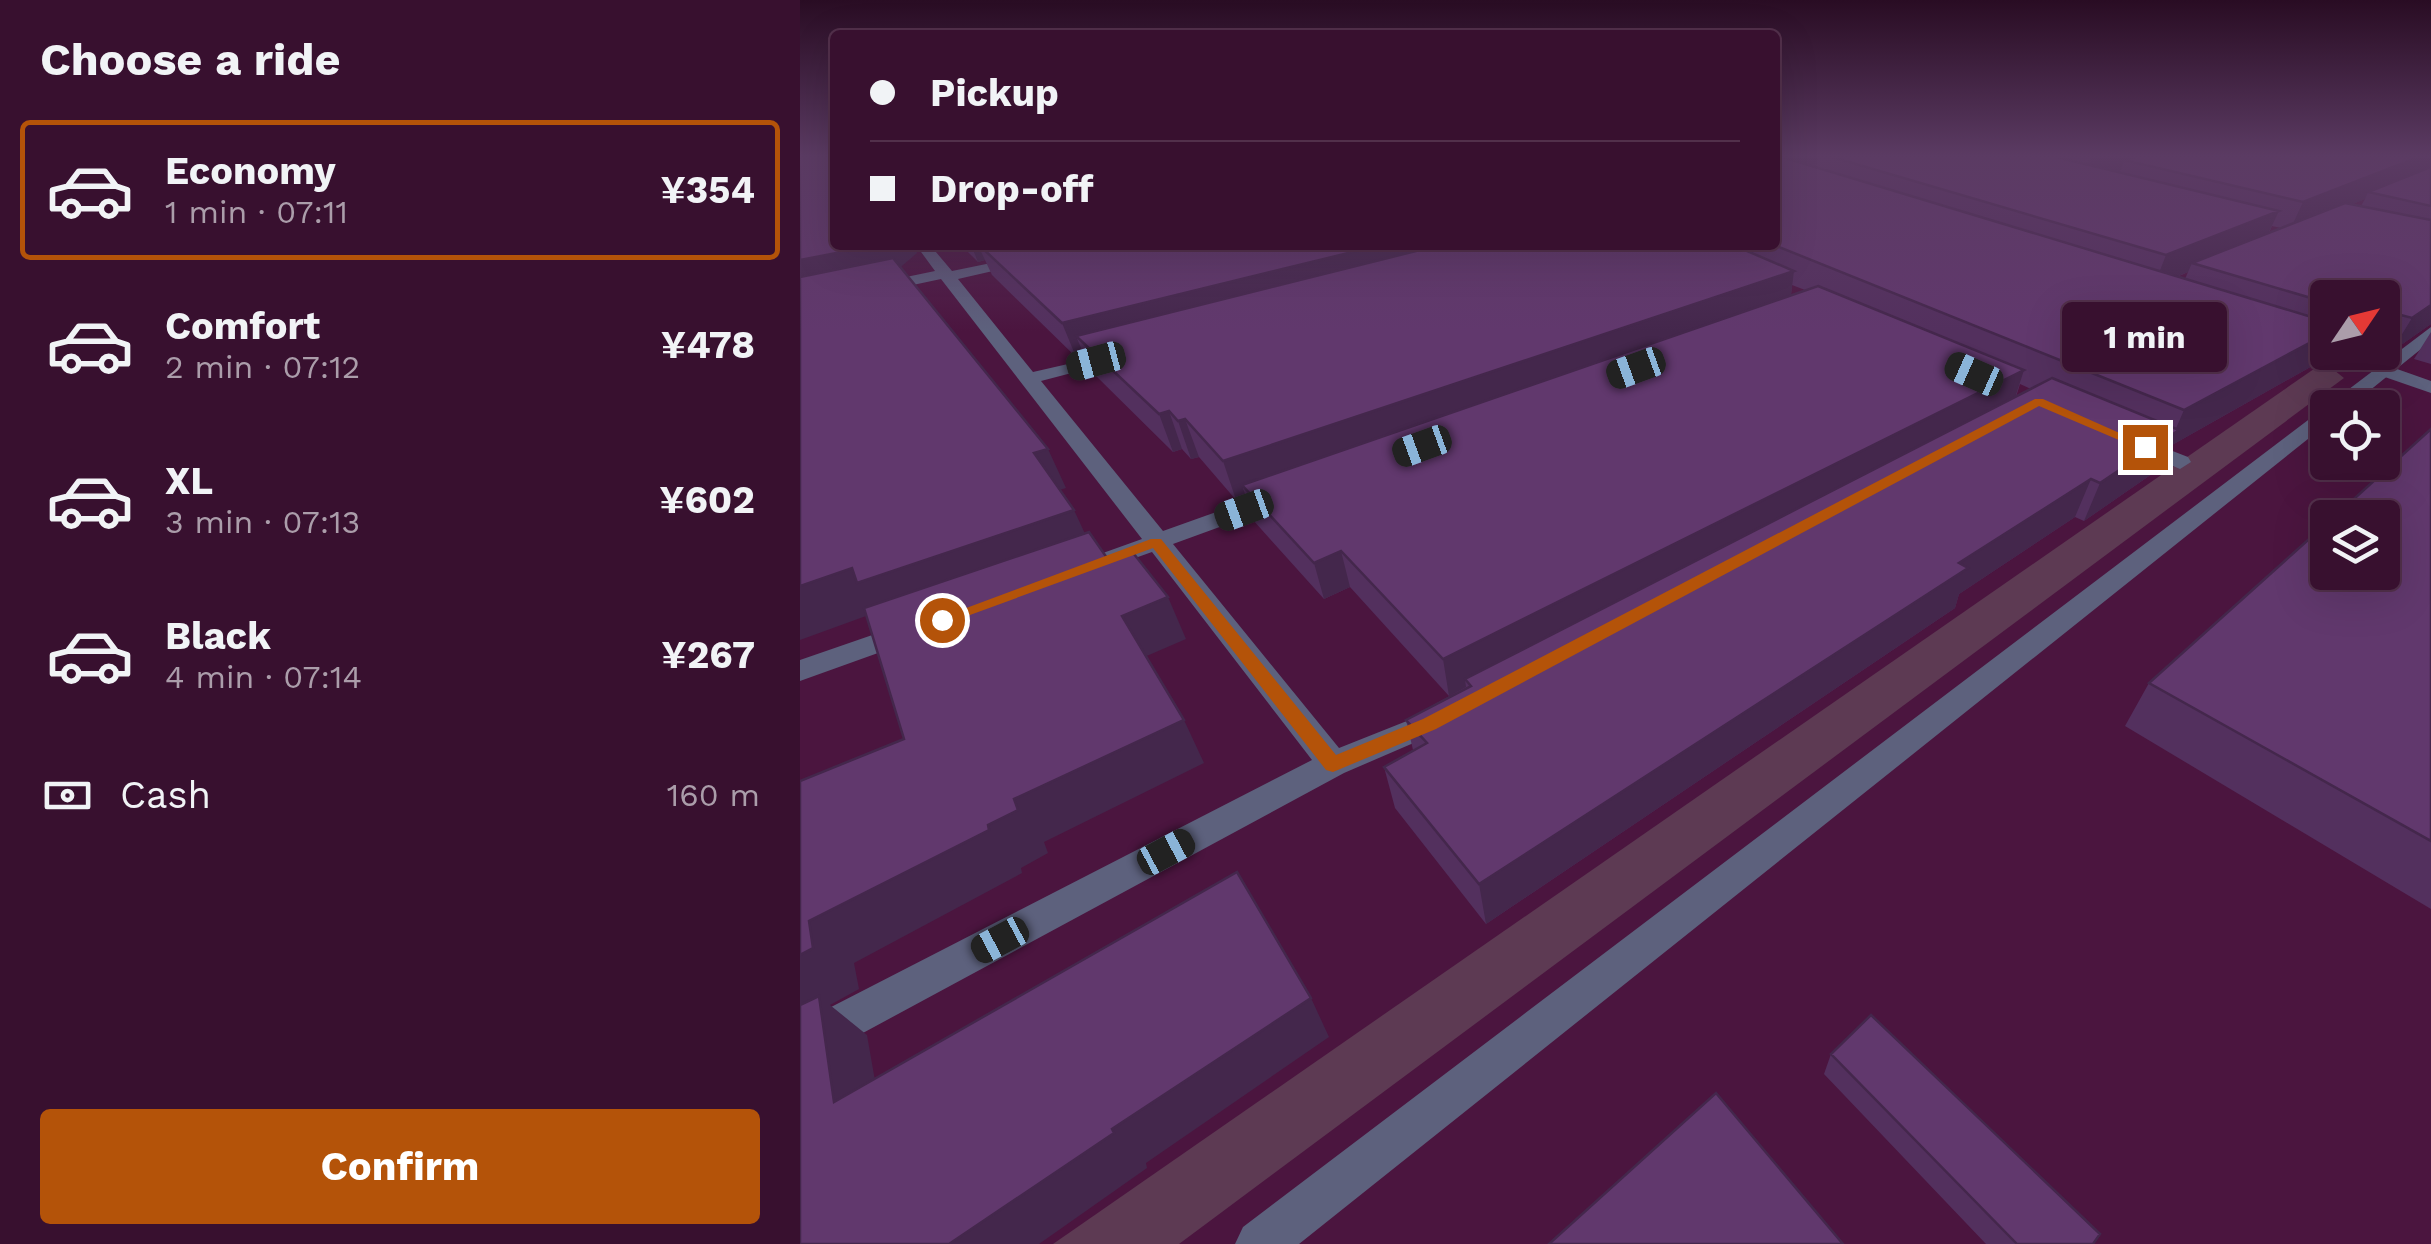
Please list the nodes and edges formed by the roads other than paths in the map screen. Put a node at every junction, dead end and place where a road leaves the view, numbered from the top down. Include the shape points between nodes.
1 (927, 250) edge
2 (1073, 250) edge
3 (947, 274) junction
4 (800, 304) edge
5 (2431, 332) edge
6 (1134, 350) edge
7 (2400, 356) edge
8 (2382, 370) joint
9 (1027, 379) junction
10 (2431, 387) edge
11 (2357, 390) edge
12 (2310, 427) edge
13 (2110, 432) edge
14 (2180, 462) edge
15 (1300, 490) edge
16 (1156, 542) junction
17 (1081, 570) edge
18 (931, 624) edge
19 (800, 671) edge
20 (1464, 706) edge
21 (1333, 764) junction
22 (800, 1046) edge
23 (1260, 1244) edge

1 - 3 street
2 - 3 street
3 - 4 street
3 - 9 street
5 - 7 street
6 - 9 street
8 - 10 street
8 - 11 street
9 - 16 street
12 - 23 street
13 - 14 street
15 - 16 street
16 - 17 street
16 - 21 street
18 - 19 street
20 - 21 street
21 - 22 street

